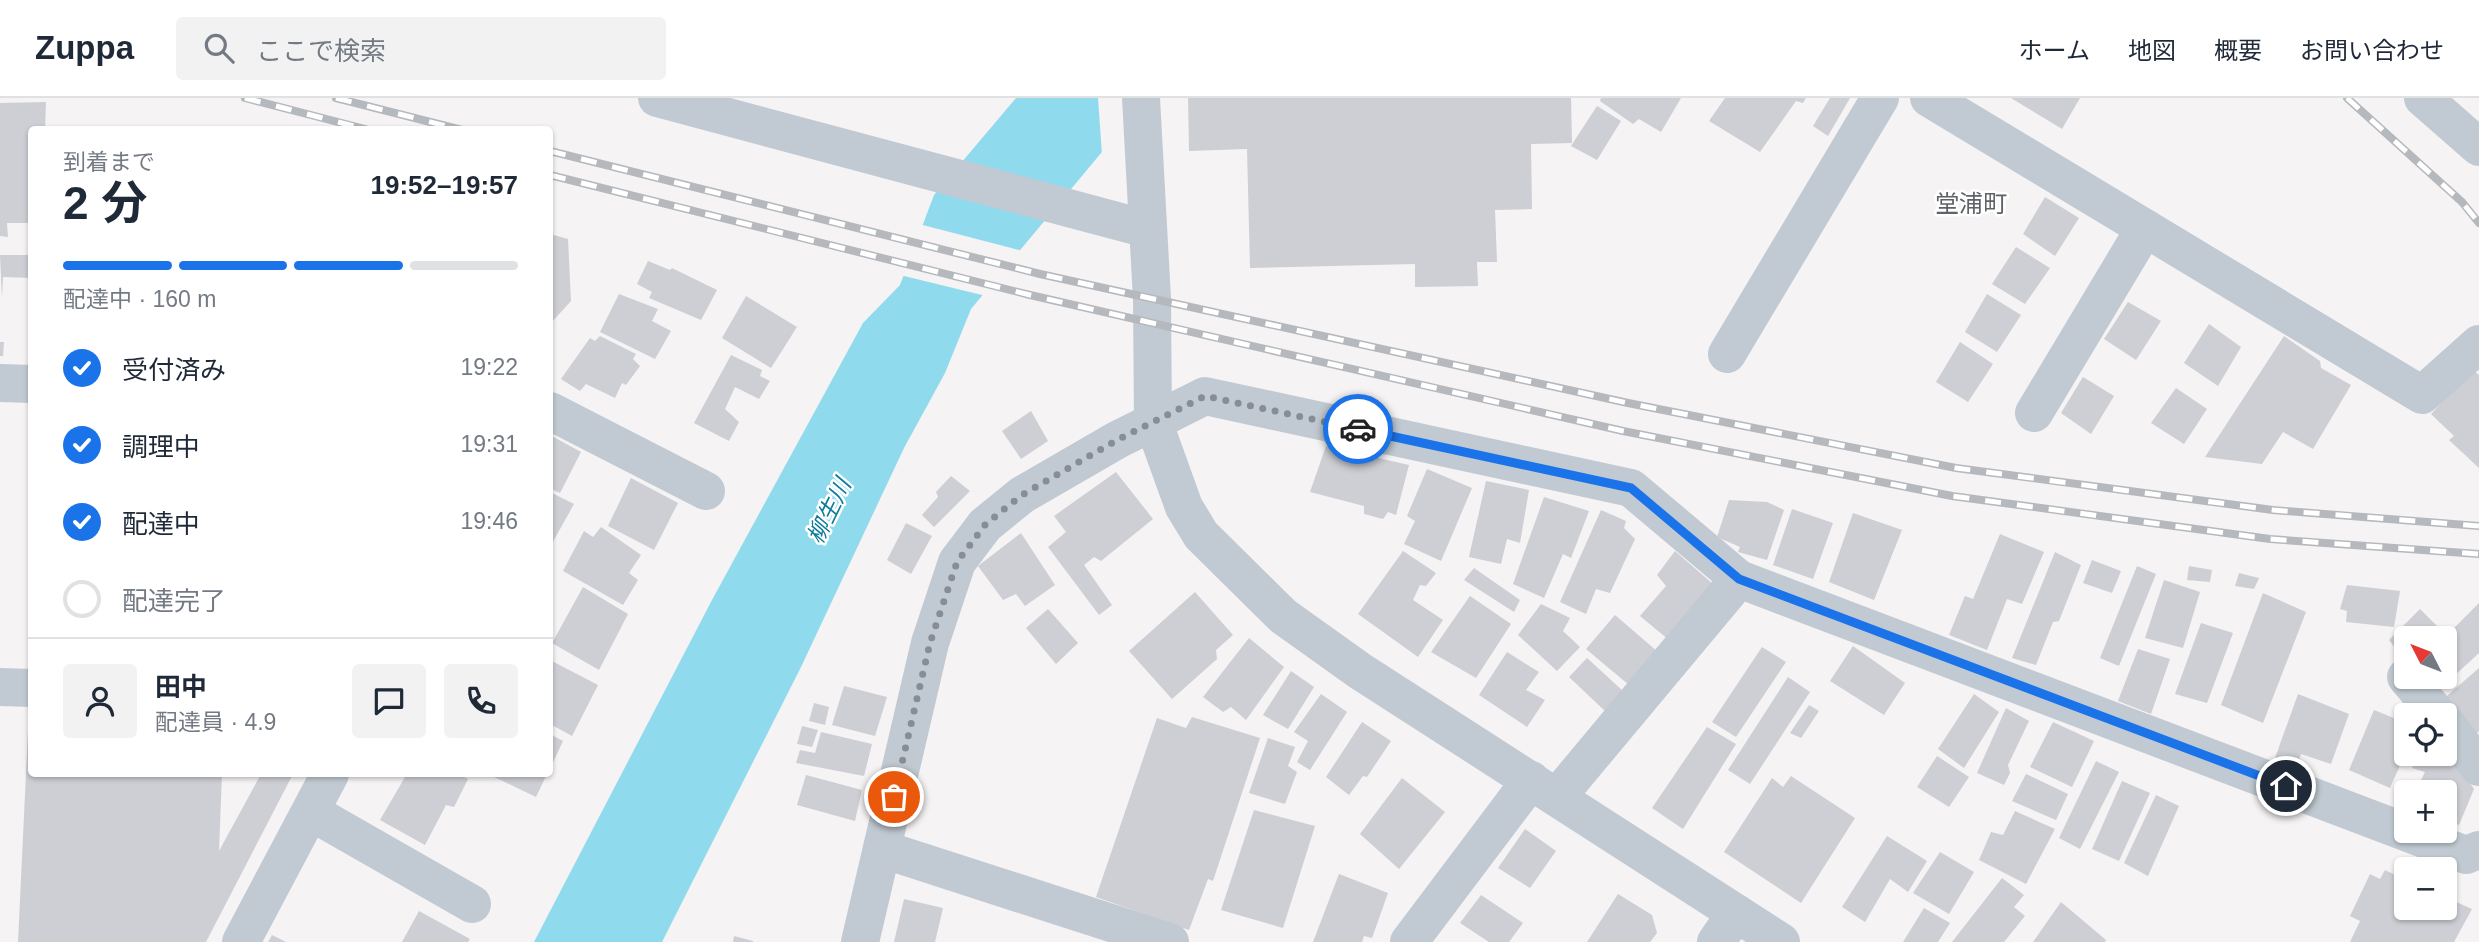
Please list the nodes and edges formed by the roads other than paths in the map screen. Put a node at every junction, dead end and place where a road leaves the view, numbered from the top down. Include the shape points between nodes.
1 (657, 98) edge
2 (1880, 98) edge
3 (1929, 98) edge
4 (2423, 98) edge
5 (1141, 107) edge
6 (2479, 147) edge
7 (2145, 228) junction
8 (1147, 229) junction
9 (2479, 344) edge
10 (1727, 354) dead end
11 (0, 383) edge
12 (28, 384) edge
13 (553, 413) edge
14 (2034, 413) dead end
15 (1153, 421) junction
16 (706, 491) dead end
17 (1739, 579) junction
18 (0, 687) edge
19 (28, 688) edge
20 (2457, 738) edge
21 (2479, 767) edge
22 (328, 777) edge
23 (1544, 789) junction
24 (311, 812) junction
25 (883, 849) junction
26 (2475, 861) edge
27 (472, 904) dead end
28 (1726, 928) edge
29 (241, 942) edge
30 (860, 942) edge
31 (1170, 942) edge
32 (1409, 942) edge
33 (1781, 942) edge

1 - 8 street
2 - 10 street
3 - 7 street
4 - 6 street
5 - 8 street
7 - 9 street via 2422,395
7 - 14 street
8 - 15 street
11 - 12 street
13 - 16 street
15 - 17 street via 1205,396 1631,488
15 - 23 street via 1184,507 1201,535 1283,616
15 - 25 street via 1022,495 985,525 957,562 930,643
17 - 23 street
17 - 26 street
18 - 19 street
20 - 21 street
22 - 24 street
23 - 28 street
23 - 32 street
24 - 27 street
24 - 29 street
25 - 30 street
25 - 31 street
28 - 33 street

